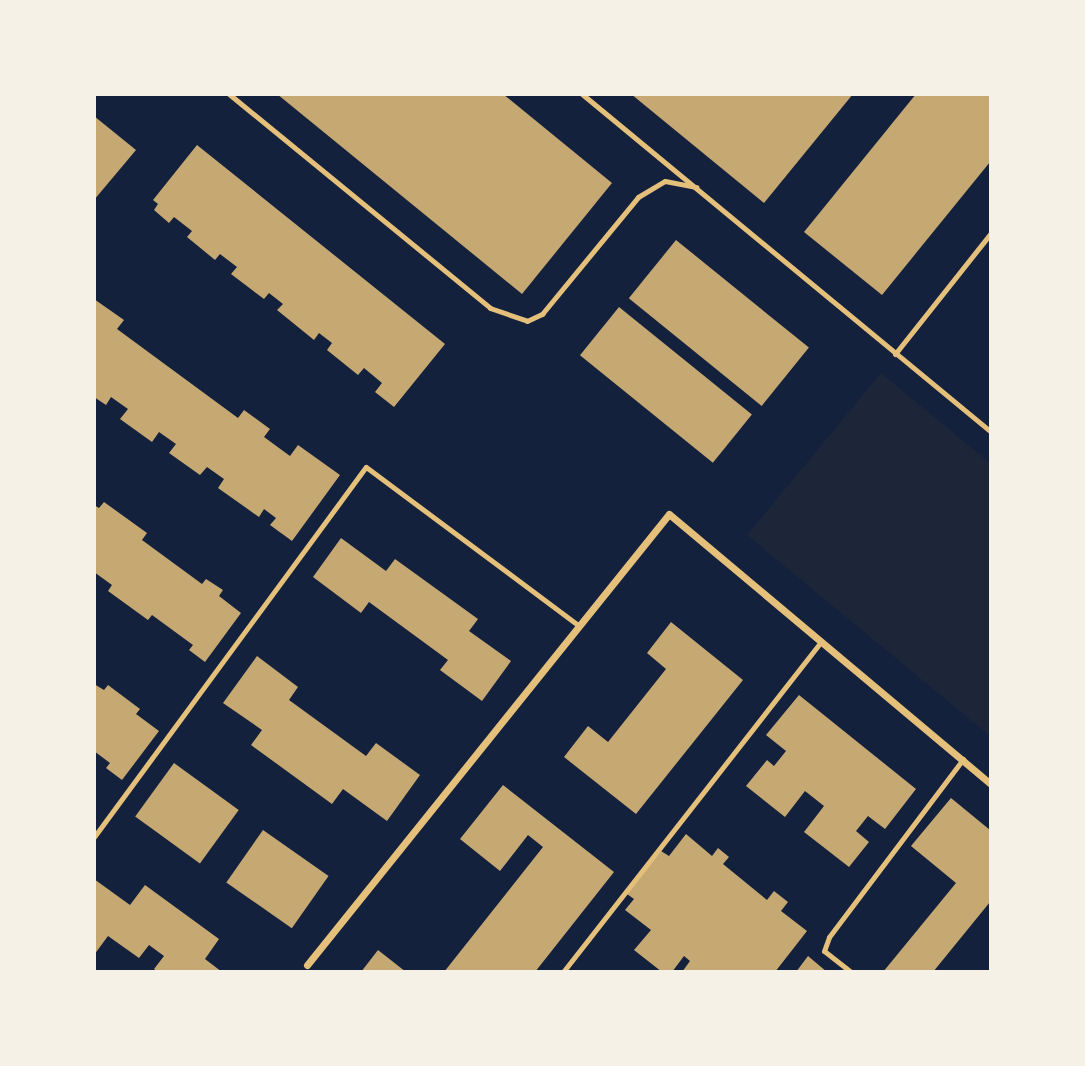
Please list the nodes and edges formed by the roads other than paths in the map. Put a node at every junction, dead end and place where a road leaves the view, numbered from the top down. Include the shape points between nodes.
1 (229, 94) edge
2 (582, 94) edge
3 (696, 187) junction
4 (990, 234) edge
5 (895, 354) junction
6 (990, 431) edge
7 (579, 626) junction
8 (821, 642) junction
9 (963, 760) junction
10 (990, 783) edge
11 (94, 837) edge
12 (307, 965) dead end
13 (563, 971) edge
14 (850, 971) edge

1 - 3 lane via 489,308 527,321 542,314 638,197 665,181
2 - 3 lane
3 - 5 lane
4 - 5 lane
5 - 6 lane
7 - 8 street via 669,514
7 - 11 lane via 366,467
7 - 12 street
8 - 9 street
8 - 13 lane
9 - 10 street
9 - 14 lane via 829,937 824,951

